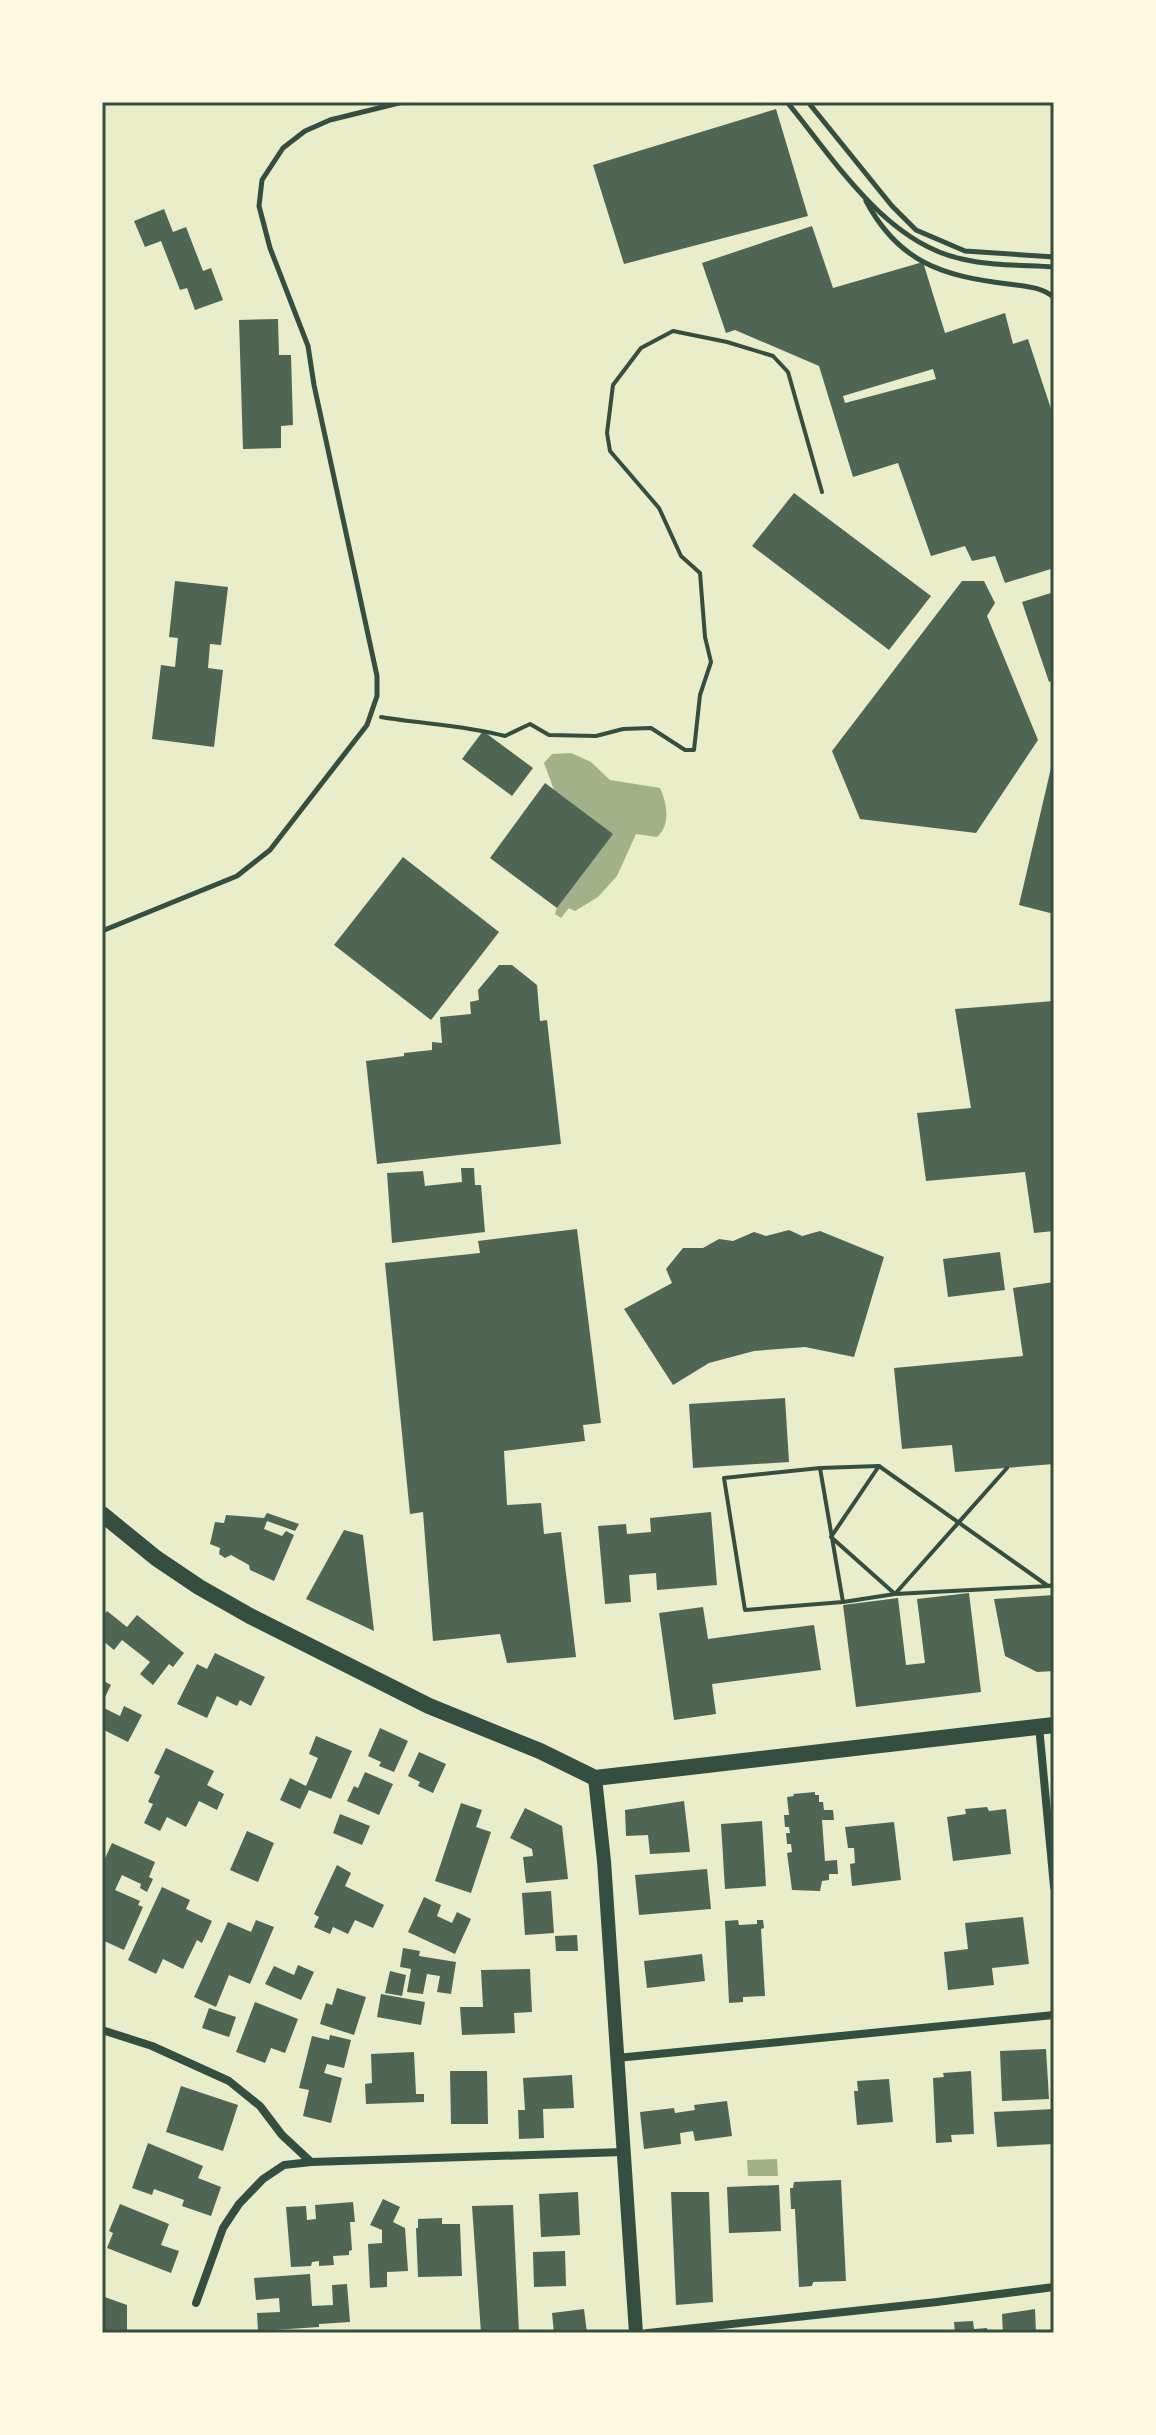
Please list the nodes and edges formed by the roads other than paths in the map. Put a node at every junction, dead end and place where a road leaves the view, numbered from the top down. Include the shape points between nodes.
1 (403, 102) edge
2 (787, 102) edge
3 (808, 102) edge
4 (862, 193) junction
5 (1054, 257) edge
6 (1054, 267) edge
7 (1054, 298) edge
8 (102, 931) edge
9 (102, 1514) edge
10 (1046, 1725) edge
11 (595, 1778) junction
12 (1054, 1887) edge
13 (1054, 2015) edge
14 (102, 2030) edge
15 (616, 2058) junction
16 (623, 2152) junction
17 (311, 2162) junction
18 (1054, 2287) edge
19 (196, 2303) dead end
20 (636, 2333) edge
21 (648, 2333) edge

1 - 8 lane via 305,131 283,148 259,194 270,248 308,346 377,676 371,716 254,865
2 - 4 lane
3 - 5 lane via 916,230 965,251
4 - 6 lane via 891,225 937,252 963,260
4 - 7 lane via 880,227 931,267 968,279 1022,285
9 - 11 main road via 156,1558 250,1616 429,1706
10 - 11 main road
10 - 12 street
11 - 15 street
13 - 15 street
14 - 17 street via 229,2081
15 - 16 street
16 - 17 street
16 - 20 street
17 - 19 street via 284,2165 239,2204 211,2255
18 - 21 street

